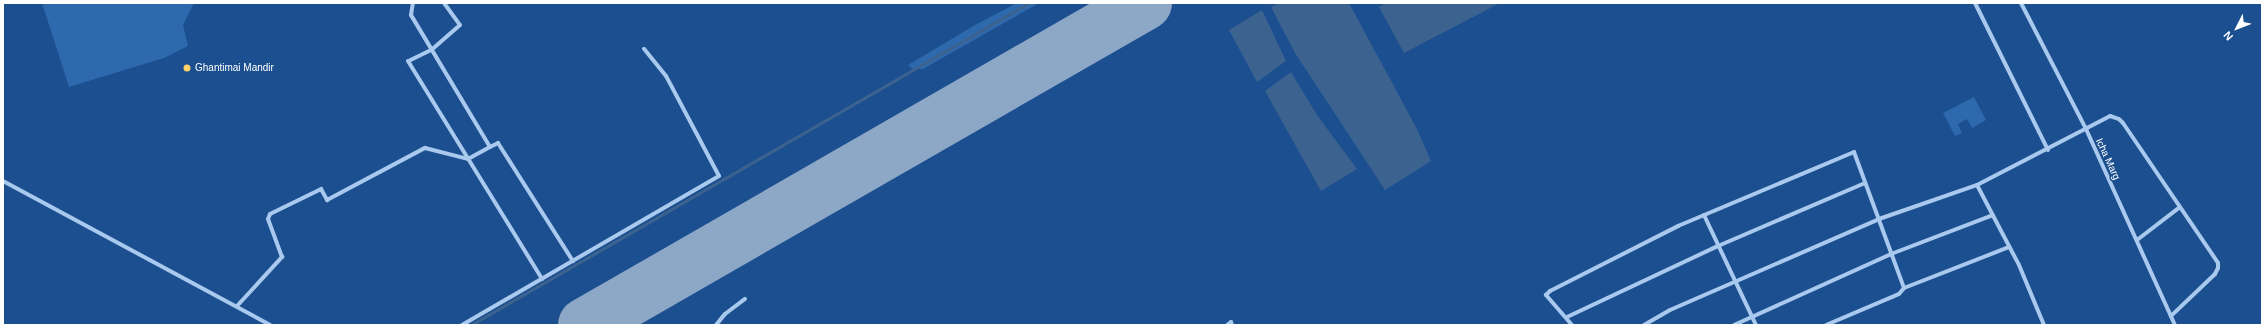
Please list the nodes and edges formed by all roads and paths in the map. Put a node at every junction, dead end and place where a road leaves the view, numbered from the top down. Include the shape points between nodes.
1 (413, 3) edge
2 (444, 3) edge
3 (1975, 3) edge
4 (2021, 3) edge
5 (644, 49) dead end
6 (432, 50) junction
7 (2086, 129) junction
8 (490, 147) junction
9 (2048, 150) junction
10 (468, 159) junction
11 (3, 181) edge
12 (1865, 183) junction
13 (1977, 185) junction
14 (2180, 207) junction
15 (1704, 215) junction
16 (1992, 215) junction
17 (1879, 219) junction
18 (2137, 240) junction
19 (1718, 246) junction
20 (2010, 247) junction
21 (1891, 254) junction
22 (573, 261) junction
23 (542, 279) junction
24 (1735, 282) junction
25 (1904, 288) junction
26 (745, 299) dead end
27 (237, 306) junction
28 (1752, 316) junction
29 (2171, 316) junction
30 (1567, 317) junction
31 (270, 325) edge
32 (462, 325) edge
33 (716, 325) edge
34 (1227, 325) edge
35 (1232, 325) edge
36 (1572, 325) edge
37 (1644, 325) edge
38 (1734, 325) edge
39 (1756, 325) edge
40 (1826, 325) edge
41 (2044, 325) edge
42 (2175, 325) edge

1 - 6 street via 411,15
2 - 6 street via 460,25
3 - 9 street
4 - 7 street, Icha Marg
5 - 22 street via 666,76 719,176
6 - 8 street
6 - 10 street via 408,61
7 - 9 street
7 - 14 street via 2106,117 2119,119
7 - 18 street, Icha Marg
8 - 10 street
8 - 22 street via 498,143
9 - 13 street
10 - 23 street
10 - 27 street via 425,148 327,200 321,189 270,214 268,219 282,257
11 - 27 street
12 - 15 street via 1854,152
12 - 17 street
12 - 19 street
13 - 16 street
13 - 17 street
14 - 18 street
14 - 29 street via 2215,257 2218,268
15 - 19 street
15 - 30 street via 1617,255 1550,291 1546,295
16 - 20 street
16 - 21 street
17 - 21 street
17 - 24 street
18 - 29 street, Icha Marg
19 - 24 street
19 - 30 street
20 - 25 street
20 - 41 street
21 - 25 street
21 - 28 street
22 - 23 street
23 - 32 street
24 - 28 street
24 - 37 street via 1670,310
25 - 40 street via 1899,294
26 - 33 street via 725,314
27 - 31 street
28 - 38 street
28 - 39 street
29 - 42 street, Icha Marg
30 - 36 street
34 - 35 street via 1231,322

